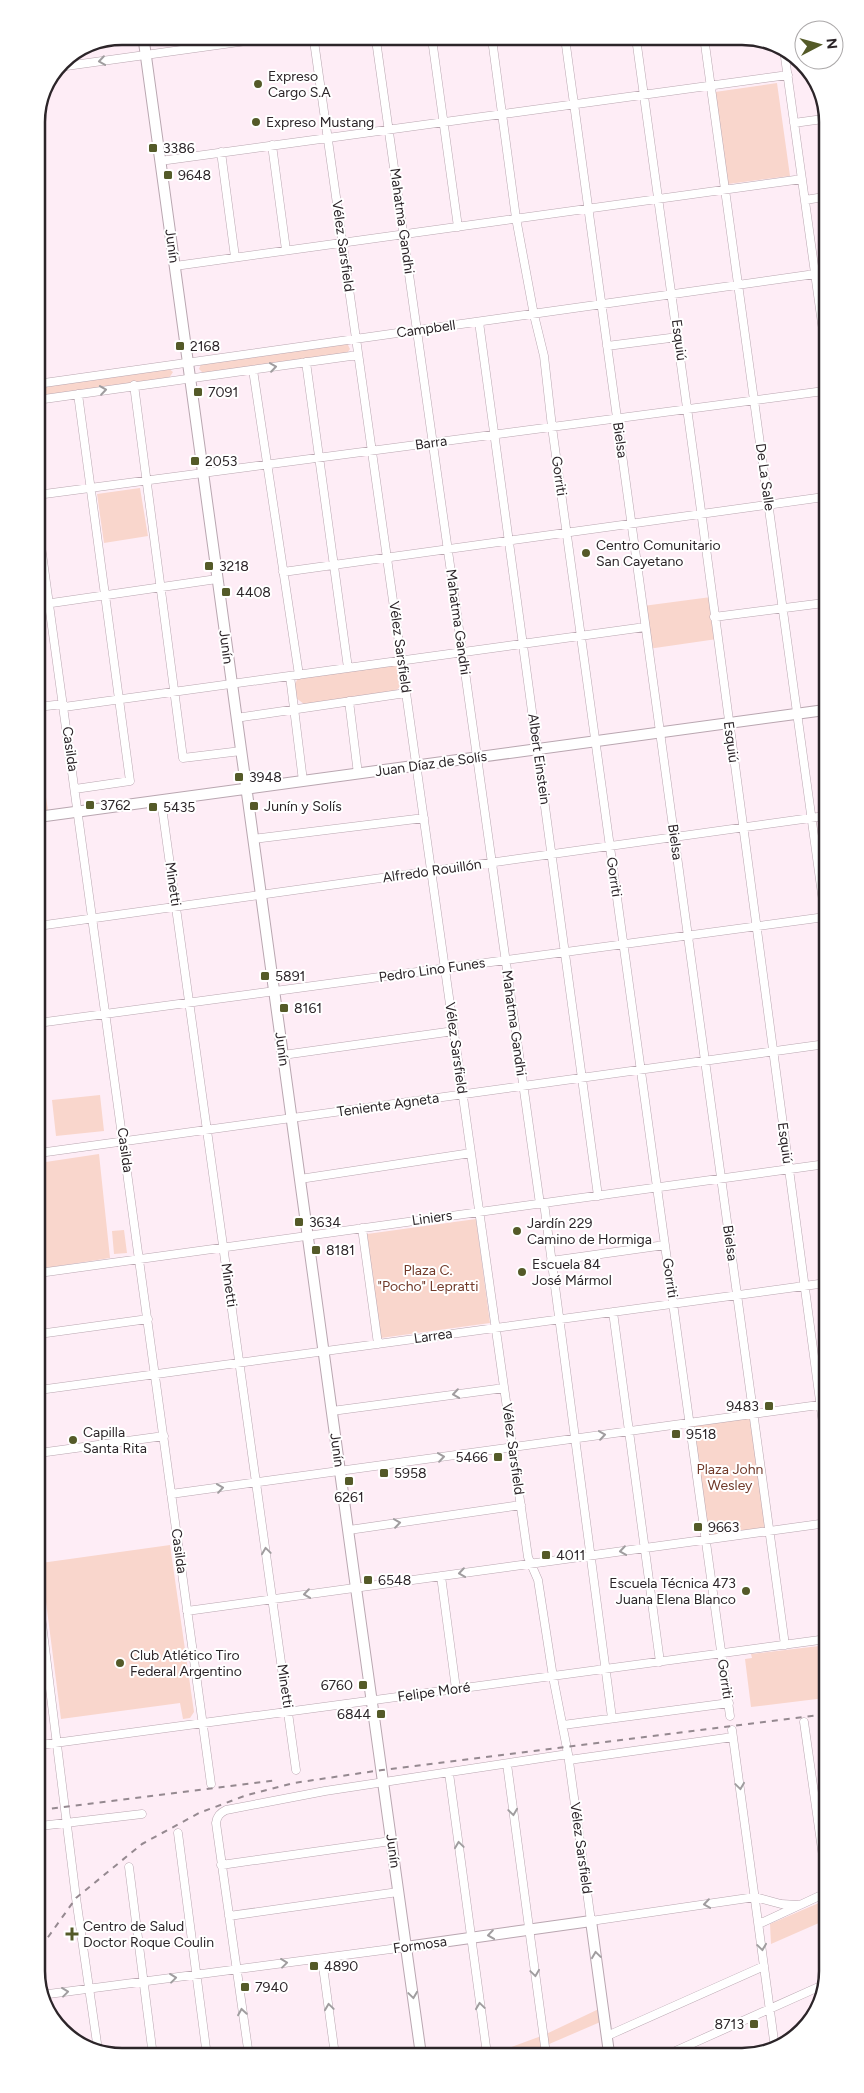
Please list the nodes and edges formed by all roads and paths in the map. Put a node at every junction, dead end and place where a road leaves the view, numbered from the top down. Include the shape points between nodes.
1 (144, 45) edge
2 (200, 45) edge
3 (315, 45) edge
4 (377, 45) edge
5 (433, 45) edge
6 (493, 45) edge
7 (566, 45) edge
8 (637, 45) edge
9 (705, 45) edge
10 (146, 55) junction
11 (785, 59) edge
12 (70, 66) edge
13 (788, 75) junction
14 (711, 86) junction
15 (644, 95) junction
16 (574, 104) junction
17 (502, 114) junction
18 (819, 119) edge
19 (443, 122) junction
20 (794, 122) junction
21 (389, 130) junction
22 (328, 138) junction
23 (272, 145) junction
24 (221, 152) junction
25 (160, 161) junction
26 (802, 179) junction
27 (725, 190) junction
28 (819, 198) edge
29 (659, 199) junction
30 (805, 200) junction
31 (588, 209) junction
32 (516, 218) junction
33 (458, 227) junction
34 (404, 234) junction
35 (342, 243) junction
36 (286, 250) junction
37 (236, 257) junction
38 (175, 266) junction
39 (815, 274) junction
40 (738, 284) junction
41 (672, 293) junction
42 (819, 301) edge
43 (601, 304) junction
44 (534, 315) junction
45 (479, 322) junction
46 (417, 330) junction
47 (678, 337) junction
48 (356, 339) junction
49 (607, 346) junction
50 (358, 355) junction
51 (188, 362) junction
52 (306, 362) junction
53 (253, 370) junction
54 (190, 378) junction
55 (45, 383) edge
56 (134, 386) junction
57 (819, 392) edge
58 (78, 394) junction
59 (45, 399) edge
60 (754, 400) junction
61 (688, 409) junction
62 (617, 418) junction
63 (552, 427) junction
64 (494, 434) junction
65 (433, 442) junction
66 (372, 451) junction
67 (319, 458) junction
68 (267, 464) junction
69 (203, 473) junction
70 (147, 480) junction
71 (91, 488) junction
72 (45, 494) edge
73 (819, 497) edge
74 (768, 504) junction
75 (701, 514) junction
76 (631, 523) junction
77 (567, 532) junction
78 (508, 540) junction
79 (448, 549) junction
80 (387, 557) junction
81 (334, 565) junction
82 (45, 570) edge
83 (283, 572) junction
84 (217, 579) junction
85 (161, 587) junction
86 (106, 595) junction
87 (819, 603) edge
88 (50, 604) junction
89 (45, 605) edge
90 (783, 608) junction
91 (714, 617) junction
92 (645, 627) junction
93 (581, 636) junction
94 (523, 644) junction
95 (462, 652) junction
96 (402, 661) junction
97 (348, 668) junction
98 (299, 675) junction
99 (290, 676) junction
100 (232, 684) junction
101 (175, 692) junction
102 (406, 692) junction
103 (119, 700) junction
104 (349, 701) junction
105 (64, 706) junction
106 (45, 707) edge
107 (294, 709) junction
108 (819, 711) edge
109 (797, 714) junction
110 (236, 718) junction
111 (728, 723) junction
112 (660, 732) junction
113 (596, 741) junction
114 (537, 749) junction
115 (240, 751) junction
116 (477, 757) junction
117 (416, 766) junction
118 (358, 774) junction
119 (304, 781) junction
120 (75, 789) junction
121 (246, 789) junction
122 (161, 800) junction
123 (78, 811) junction
124 (45, 816) edge
125 (819, 817) edge
126 (424, 818) junction
127 (812, 818) junction
128 (743, 828) junction
129 (674, 837) junction
130 (253, 839) junction
131 (610, 846) junction
132 (552, 854) junction
133 (492, 863) junction
134 (431, 871) junction
135 (819, 871) edge
136 (260, 895) junction
137 (176, 907) junction
138 (819, 917) edge
139 (93, 918) junction
140 (45, 925) edge
141 (756, 926) junction
142 (688, 936) junction
143 (624, 944) junction
144 (565, 952) junction
145 (506, 960) junction
146 (445, 969) junction
147 (274, 992) junction
148 (190, 1004) junction
149 (106, 1014) junction
150 (45, 1022) edge
151 (454, 1031) junction
152 (819, 1045) edge
153 (773, 1051) junction
154 (283, 1055) junction
155 (705, 1061) junction
156 (641, 1069) junction
157 (582, 1078) junction
158 (523, 1086) junction
159 (463, 1094) junction
160 (291, 1118) junction
161 (207, 1130) junction
162 (123, 1141) junction
163 (45, 1152) edge
164 (471, 1153) junction
165 (819, 1165) edge
166 (789, 1169) junction
167 (300, 1178) junction
168 (721, 1178) junction
169 (657, 1187) junction
170 (598, 1196) junction
171 (542, 1203) junction
172 (479, 1212) junction
173 (362, 1228) junction
174 (308, 1236) junction
175 (665, 1245) junction
176 (224, 1247) junction
177 (140, 1259) junction
178 (551, 1261) junction
179 (45, 1272) edge
180 (819, 1284) edge
181 (805, 1286) junction
182 (737, 1295) junction
183 (673, 1304) junction
184 (613, 1312) junction
185 (148, 1319) junction
186 (558, 1319) junction
187 (496, 1328) junction
188 (45, 1333) edge
189 (378, 1344) junction
190 (324, 1351) junction
191 (240, 1363) junction
192 (155, 1374) junction
193 (819, 1374) edge
194 (504, 1388) junction
195 (45, 1389) edge
196 (819, 1406) edge
197 (332, 1411) junction
198 (753, 1414) junction
199 (690, 1423) junction
200 (628, 1432) junction
201 (164, 1436) junction
202 (574, 1439) junction
203 (512, 1448) junction
204 (45, 1452) edge
205 (340, 1471) junction
206 (256, 1483) junction
207 (172, 1494) junction
208 (521, 1505) junction
209 (819, 1524) edge
210 (348, 1530) junction
211 (769, 1531) junction
212 (706, 1540) junction
213 (644, 1548) junction
214 (590, 1556) junction
215 (531, 1564) junction
216 (441, 1576) junction
217 (356, 1588) junction
218 (272, 1599) junction
219 (187, 1611) junction
220 (819, 1640) edge
221 (785, 1645) junction
222 (45, 1646) edge
223 (722, 1654) junction
224 (660, 1662) junction
225 (605, 1669) junction
226 (553, 1677) junction
227 (456, 1689) junction
228 (372, 1701) junction
229 (729, 1703) junction
230 (288, 1712) junction
231 (730, 1716) dead end
232 (612, 1718) junction
233 (804, 1722) dead end
234 (203, 1724) junction
235 (563, 1726) junction
236 (58, 1743) junction
237 (45, 1744) edge
238 (569, 1757) junction
239 (507, 1764) junction
240 (296, 1770) dead end
241 (449, 1773) junction
242 (383, 1783) junction
243 (211, 1784) dead end
244 (142, 1814) dead end
245 (67, 1823) junction
246 (45, 1825) edge
247 (819, 1828) edge
248 (178, 1833) dead end
249 (391, 1841) junction
250 (222, 1865) junction
251 (128, 1867) dead end
252 (398, 1892) junction
253 (819, 1896) edge
254 (755, 1897) junction
255 (798, 1905) junction
256 (229, 1916) junction
257 (591, 1921) junction
258 (759, 1924) junction
259 (529, 1930) junction
260 (471, 1938) junction
261 (406, 1947) junction
262 (322, 1959) junction
263 (764, 1966) junction
264 (236, 1969) junction
265 (196, 1975) junction
266 (143, 1982) junction
267 (817, 1988) edge
268 (90, 1989) junction
269 (49, 1994) edge
270 (770, 2008) junction
271 (607, 2036) junction
272 (774, 2041) edge
273 (97, 2043) edge
274 (691, 2044) junction
275 (152, 2048) edge
276 (206, 2048) edge
277 (248, 2048) edge
278 (335, 2048) edge
279 (421, 2048) edge
280 (486, 2048) edge
281 (545, 2048) edge
282 (608, 2048) edge
283 (682, 2048) edge
284 (691, 2048) edge

1 - 10 main road, Junín
2 - 10 street
3 - 22 street, Vélez Sarsfield
4 - 21 street, Mahatma Gandhi
5 - 19 street
6 - 17 street, Gorriti
7 - 16 street, Bielsa
8 - 15 street, Esquiú
9 - 14 street, De La Salle
10 -> 12 street
10 - 25 main road, Junín
11 - 13 street
13 - 14 street
13 - 20 street
14 - 15 street
14 - 27 street, De La Salle
15 - 16 street
15 - 29 street, Esquiú
16 - 17 street
16 - 31 street, Bielsa
17 - 19 street
17 - 32 street, Gorriti
18 - 20 street
19 - 21 street
19 - 33 street
20 - 26 street
21 - 22 street
21 - 34 street, Mahatma Gandhi
22 - 23 street
22 - 35 street, Vélez Sarsfield
23 - 24 street
23 - 36 street
24 - 25 street
24 - 37 street
25 - 38 main road, Junín
26 - 27 street
26 - 30 street
27 - 29 street
27 - 40 street, De La Salle
28 - 30 street
29 - 31 street
29 - 41 street, Esquiú
30 - 39 street
31 - 32 street
31 - 43 street, Bielsa
32 - 33 street
32 - 44 street, Gorriti
33 - 34 street
34 - 35 street
34 - 46 street, Mahatma Gandhi
35 - 36 street
35 - 48 street, Vélez Sarsfield
36 - 37 street
37 - 38 street
38 - 51 main road, Junín
39 - 40 street, Campbell
39 - 42 street
40 - 41 street, Campbell
40 - 60 street, De La Salle
41 - 43 street, Campbell
41 - 47 street, Esquiú
43 - 44 street, Campbell
43 - 49 street, Bielsa
44 - 45 street, Campbell
44 - 63 street, Gorriti via 544,356
45 - 46 street, Campbell
45 - 64 street, Albert Einstein
46 - 48 street, Campbell
46 - 65 street, Mahatma Gandhi
47 - 49 street
47 - 61 street, Esquiú
48 - 50 street, Vélez Sarsfield
48 - 51 street, Campbell
49 - 62 street, Bielsa
50 - 52 street
50 - 66 street, Vélez Sarsfield
51 - 54 main road, Junín
51 - 55 street, Campbell
53 -> 52 street
52 - 67 street
53 - 54 street
53 - 68 street
54 - 56 street
54 - 69 main road, Junín
58 -> 56 street
56 - 70 street
57 - 60 street, Barra
58 - 59 street
58 - 71 street
60 - 61 street, Barra
60 - 74 street, De La Salle
61 - 62 street, Barra
61 - 75 street, Esquiú
62 - 63 street, Barra
62 - 76 street, Bielsa
63 - 64 street, Barra
63 - 77 street, Gorriti
64 - 65 street, Barra
64 - 78 street, Albert Einstein
65 - 66 street, Barra
65 - 79 street, Mahatma Gandhi
66 - 67 street, Barra
66 - 80 street, Vélez Sarsfield
67 - 68 street, Barra
67 - 81 street
68 - 69 street, Barra
68 - 83 street
69 - 70 street, Barra
69 - 84 main road, Junín
70 - 71 street, Barra
70 - 85 street
71 - 72 street, Barra
71 - 86 street
73 - 74 street
74 - 75 street
74 - 90 street, De La Salle
75 - 76 street
75 - 91 street, Esquiú
76 - 77 street
76 - 92 street, Bielsa
77 - 78 street
77 - 93 street, Gorriti
78 - 79 street
78 - 94 street, Albert Einstein
79 - 80 street
79 - 95 street, Mahatma Gandhi
80 - 81 street
80 - 96 street, Vélez Sarsfield
81 - 83 street
81 - 97 street
82 - 88 street, Casilda
83 - 98 street
84 - 85 street
84 - 100 main road, Junín
85 - 86 street
85 - 101 street
86 - 88 street
86 - 103 street
87 - 90 street
88 - 89 street
88 - 105 street, Casilda
90 - 91 street
90 - 109 street, De La Salle
91 - 111 street, Esquiú
92 - 93 street
92 - 112 street, Bielsa
93 - 94 street
93 - 113 street, Gorriti
94 - 95 street
94 - 114 street, Albert Einstein
95 - 96 street
95 - 116 street, Mahatma Gandhi
96 - 97 street
96 - 102 street, Vélez Sarsfield
97 - 98 street
98 - 99 street
99 - 100 street
99 - 107 street
100 - 101 street
100 - 110 main road, Junín
101 - 103 street
101 - 115 street via 184,758
102 - 104 street
102 - 117 street, Vélez Sarsfield
103 - 105 street
103 - 120 street via 130,781
104 - 107 street
104 - 118 street
105 - 106 street
105 - 120 street, Casilda
107 - 110 street
107 - 119 street
108 - 109 main road, Juan Díaz de Solís
109 - 111 main road, Juan Díaz de Solís
109 - 127 street, De La Salle
110 - 115 main road, Junín
111 - 112 main road, Juan Díaz de Solís
111 - 128 street, Esquiú
112 - 113 main road, Juan Díaz de Solís
112 - 129 street, Bielsa
113 - 114 main road, Juan Díaz de Solís
113 - 131 street, Gorriti
114 - 116 main road, Juan Díaz de Solís
114 - 132 street, Albert Einstein
115 - 121 main road, Junín
116 - 117 main road, Juan Díaz de Solís
116 - 133 street, Mahatma Gandhi
117 - 118 main road, Juan Díaz de Solís
117 - 126 street, Vélez Sarsfield
118 - 119 main road, Juan Díaz de Solís
119 - 121 main road, Juan Díaz de Solís
120 - 123 street, Casilda
121 - 122 main road, Juan Díaz de Solís
121 - 130 main road, Junín
122 - 123 main road, Juan Díaz de Solís
122 - 137 street, Minetti
123 - 124 main road, Juan Díaz de Solís
123 - 139 street, Casilda
125 - 127 street, Alfredo Rouillón
126 - 130 street
126 - 134 street, Vélez Sarsfield
127 - 128 street, Alfredo Rouillón
127 - 135 street, De La Salle
128 - 129 street, Alfredo Rouillón
128 - 141 street, Esquiú
129 - 131 street, Alfredo Rouillón
129 - 142 street, Bielsa
130 - 136 main road, Junín
131 - 132 street, Alfredo Rouillón
131 - 143 street, Gorriti
132 - 133 street, Alfredo Rouillón
132 - 144 street, Albert Einstein
133 - 134 street, Alfredo Rouillón
133 - 145 street, Mahatma Gandhi
134 - 136 street, Alfredo Rouillón
134 - 146 street, Vélez Sarsfield
136 - 137 street, Alfredo Rouillón
136 - 147 main road, Junín
137 - 139 street, Alfredo Rouillón
137 - 148 street, Minetti
138 - 141 street, Pedro Lino Funes
139 - 140 street, Alfredo Rouillón
139 - 149 street, Casilda
141 - 142 street, Pedro Lino Funes
141 - 153 street, Esquiú
142 - 143 street, Pedro Lino Funes
142 - 155 street, Bielsa
143 - 144 street, Pedro Lino Funes
143 - 156 street, Gorriti
144 - 145 street, Pedro Lino Funes
144 - 157 street, Albert Einstein
145 - 146 street, Pedro Lino Funes
145 - 158 street, Mahatma Gandhi
146 - 147 street, Pedro Lino Funes
146 - 151 street, Vélez Sarsfield
147 - 148 street, Pedro Lino Funes
147 - 154 main road, Junín
148 - 149 street, Pedro Lino Funes
148 - 161 street, Minetti
149 - 150 street, Pedro Lino Funes
149 - 162 street, Casilda
151 - 154 street
151 - 159 street, Vélez Sarsfield
152 - 153 street, Teniente Agneta
153 - 155 street, Teniente Agneta
153 - 166 street, Esquiú
154 - 160 main road, Junín
155 - 156 street, Teniente Agneta
155 - 168 street, Bielsa
156 - 157 street, Teniente Agneta
156 - 169 street, Gorriti
157 - 158 street, Teniente Agneta
157 - 170 street, Albert Einstein
158 - 159 street, Teniente Agneta
158 - 171 street, Mahatma Gandhi
159 - 160 street, Teniente Agneta
159 - 164 street, Vélez Sarsfield
160 - 161 street, Teniente Agneta
160 - 167 main road, Junín
161 - 162 street, Teniente Agneta
161 - 176 street, Minetti
162 - 163 street, Teniente Agneta
162 - 177 street, Casilda
164 - 167 street
164 - 172 street, Vélez Sarsfield
165 - 166 street, Liniers
166 - 168 street, Liniers
166 - 181 street, Esquiú
167 - 174 main road, Junín
168 - 169 street, Liniers
168 - 182 street, Bielsa
169 - 170 street, Liniers
169 - 175 street, Gorriti
170 - 171 street, Liniers
171 - 172 street, Liniers
171 - 178 street, Mahatma Gandhi
172 - 173 street, Liniers
172 - 187 street, Vélez Sarsfield
173 - 174 street, Liniers
173 - 189 street
174 - 176 street, Liniers
174 - 190 main road, Junín
175 - 178 street
175 - 183 street, Gorriti
176 - 177 street, Liniers
176 - 191 street, Minetti
177 - 179 street, Liniers
177 - 185 street, Casilda
178 - 186 street, Mahatma Gandhi
180 - 181 street, Larrea
181 - 182 street, Larrea
181 - 193 street, Esquiú
182 - 183 street, Larrea
182 - 198 street, Bielsa
183 - 184 street, Larrea
183 - 199 street, Gorriti
184 - 186 street, Larrea
184 - 200 street
185 - 188 street
185 - 192 street, Casilda
186 - 187 street, Larrea
186 - 202 street, Mahatma Gandhi
187 - 189 street, Larrea
187 - 194 street, Vélez Sarsfield
189 - 190 street, Larrea
190 - 191 street, Larrea
190 - 197 main road, Junín
191 - 192 street, Larrea
191 - 206 street, Minetti
192 - 195 street, Larrea
192 - 201 street, Casilda
194 -> 197 street
194 - 203 street, Vélez Sarsfield
196 - 198 street
197 - 205 main road, Junín
198 - 199 street
198 - 211 street, Bielsa
199 - 200 street
199 - 212 street, Gorriti
202 -> 200 street
200 - 213 street
201 - 204 street
201 - 207 street, Casilda
202 - 203 street
202 - 214 street, Mahatma Gandhi
205 -> 203 street
203 - 208 street, Vélez Sarsfield
205 - 206 street
205 - 210 main road, Junín
207 -> 206 street
218 -> 206 street, Minetti
207 - 219 street, Casilda
210 -> 208 street
208 - 215 street, Vélez Sarsfield
209 - 211 street
210 - 217 main road, Junín
211 - 212 street
211 - 221 street, Bielsa
212 - 213 street
212 - 223 street, Gorriti
213 -> 214 street
213 - 224 street
214 - 215 street
214 - 225 street, Mahatma Gandhi
215 -> 216 street
215 - 226 street, Vélez Sarsfield via 538,1580
216 - 217 street
216 - 227 street
217 -> 218 street
217 - 228 main road, Junín
218 - 219 street
218 - 230 street, Minetti
219 - 234 street, Casilda
220 - 221 street, Felipe Moré
221 - 223 street, Felipe Moré
222 - 236 street
223 - 224 street, Felipe Moré
223 - 229 street, Gorriti
224 - 225 street, Felipe Moré
225 - 226 street, Felipe Moré
225 - 232 street, Mahatma Gandhi
226 - 227 street, Felipe Moré
226 - 235 street, Vélez Sarsfield
227 - 228 street, Felipe Moré
228 - 230 street, Felipe Moré
228 - 242 main road, Junín
229 - 231 street, Gorriti
229 - 232 street
230 - 234 street, Felipe Moré
230 - 240 street, Minetti
232 - 235 street
233 - 247 street
234 - 236 street, Felipe Moré
234 - 243 street, Casilda
235 - 238 street, Vélez Sarsfield
236 - 237 street, Felipe Moré
236 - 245 street
238 - 239 street
238 -> 254 street via 733,1734
238 - 257 street, Vélez Sarsfield
239 - 241 street
239 -> 259 street
241 - 242 street
260 -> 241 street
242 - 249 main road, Junín
242 - 250 street via 226,1810 217,1816 216,1823
244 - 245 street
245 - 246 street
245 - 268 street
248 - 265 street
249 - 250 street
249 - 252 main road, Junín
250 - 256 street
251 - 266 street
252 - 256 street
252 - 261 main road, Junín
253 - 255 street
254 - 255 street, Formosa
254 -> 257 street, Formosa
254 - 258 street
255 - 258 street
256 - 264 street
257 - 259 main road, Formosa
271 -> 257 main road, Vélez Sarsfield
258 -> 263 street
259 -> 260 main road, Formosa
259 -> 281 street
260 - 261 main road, Formosa
280 -> 260 street
261 - 262 street, Formosa
261 -> 279 main road, Junín
264 -> 262 street, Formosa
278 -> 262 street
263 - 270 street
263 - 271 street
264 - 265 street, Formosa
277 -> 264 street
266 -> 265 street, Formosa
265 - 276 street
266 - 268 street, Formosa
266 - 275 street
267 - 270 street
269 -> 268 street, Formosa
268 - 273 street
270 - 272 street
270 - 274 street
271 - 282 main road, Vélez Sarsfield
274 - 283 street
274 - 284 street

